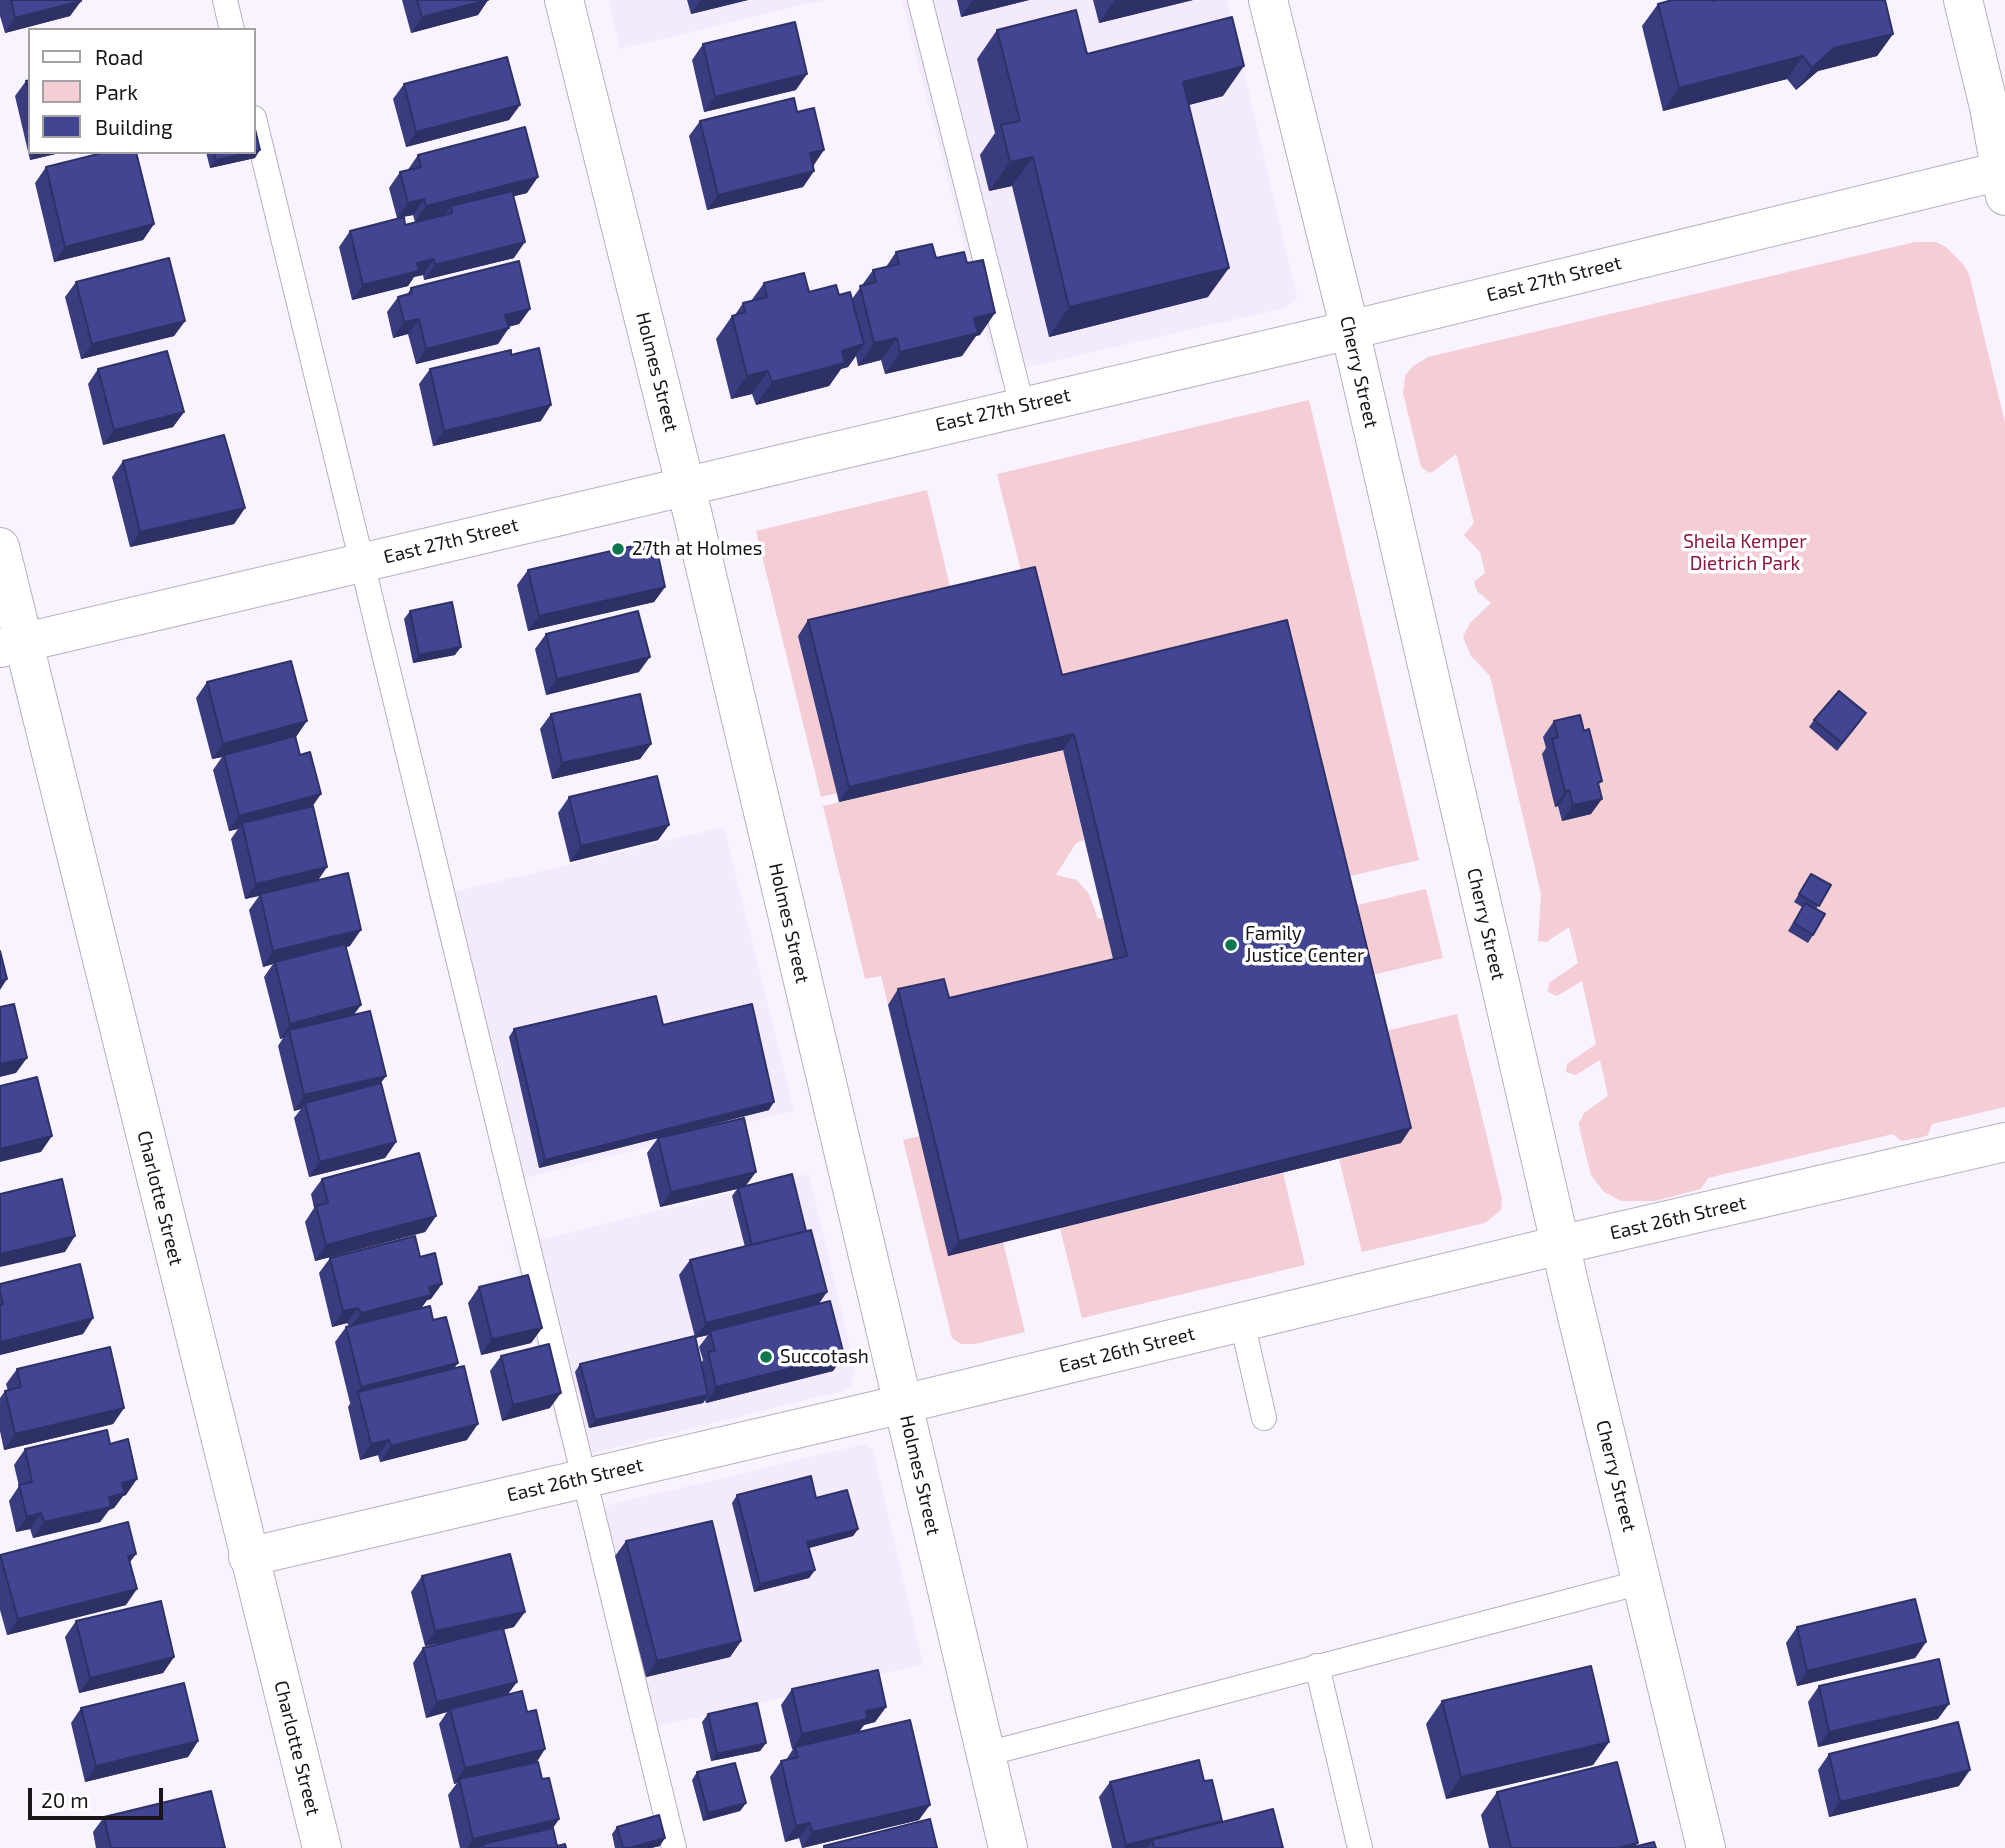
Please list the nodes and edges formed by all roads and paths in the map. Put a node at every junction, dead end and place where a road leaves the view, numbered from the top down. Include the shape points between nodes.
1 (225, 0) edge
2 (564, 0) edge
3 (920, 0) edge
4 (1268, 0) edge
5 (1963, 0) edge
6 (232, 28) edge
7 (256, 126) edge
8 (2003, 179) edge
9 (1350, 330) junction
10 (1022, 406) junction
11 (685, 484) junction
12 (0, 547) edge
13 (363, 562) junction
14 (12, 646) edge
15 (2005, 1142) edge
16 (1560, 1245) junction
17 (1242, 1322) junction
18 (903, 1404) junction
19 (1264, 1419) dead end
20 (584, 1477) junction
21 (248, 1557) junction
22 (1642, 1582) junction
23 (1317, 1666) junction
24 (986, 1754) junction
25 (323, 1848) edge
26 (674, 1848) edge
27 (1008, 1848) edge
28 (1360, 1848) edge
29 (1706, 1848) edge

1 - 6 lane
2 - 11 street, Holmes Street
3 - 10 lane
4 - 9 street, Cherry Street
5 - 8 street
7 - 13 lane
8 - 9 street, East 27th Street
9 - 10 street, East 27th Street
9 - 16 street, Cherry Street
10 - 11 street, East 27th Street
11 - 13 street, East 27th Street
11 - 18 street, Holmes Street
12 - 14 street, Charlotte Street
13 - 14 street, East 27th Street
13 - 20 lane
14 - 21 street, Charlotte Street
15 - 16 street, East 26th Street
16 - 17 street, East 26th Street
16 - 22 street, Cherry Street
17 - 18 street, East 26th Street
17 - 19 lane
18 - 20 street, East 26th Street
18 - 24 street, Holmes Street
20 - 21 street, East 26th Street
20 - 26 lane
21 - 25 street, Charlotte Street
22 - 23 lane
22 - 29 street, Cherry Street
23 - 24 lane
23 - 28 lane
24 - 27 street, Holmes Street

